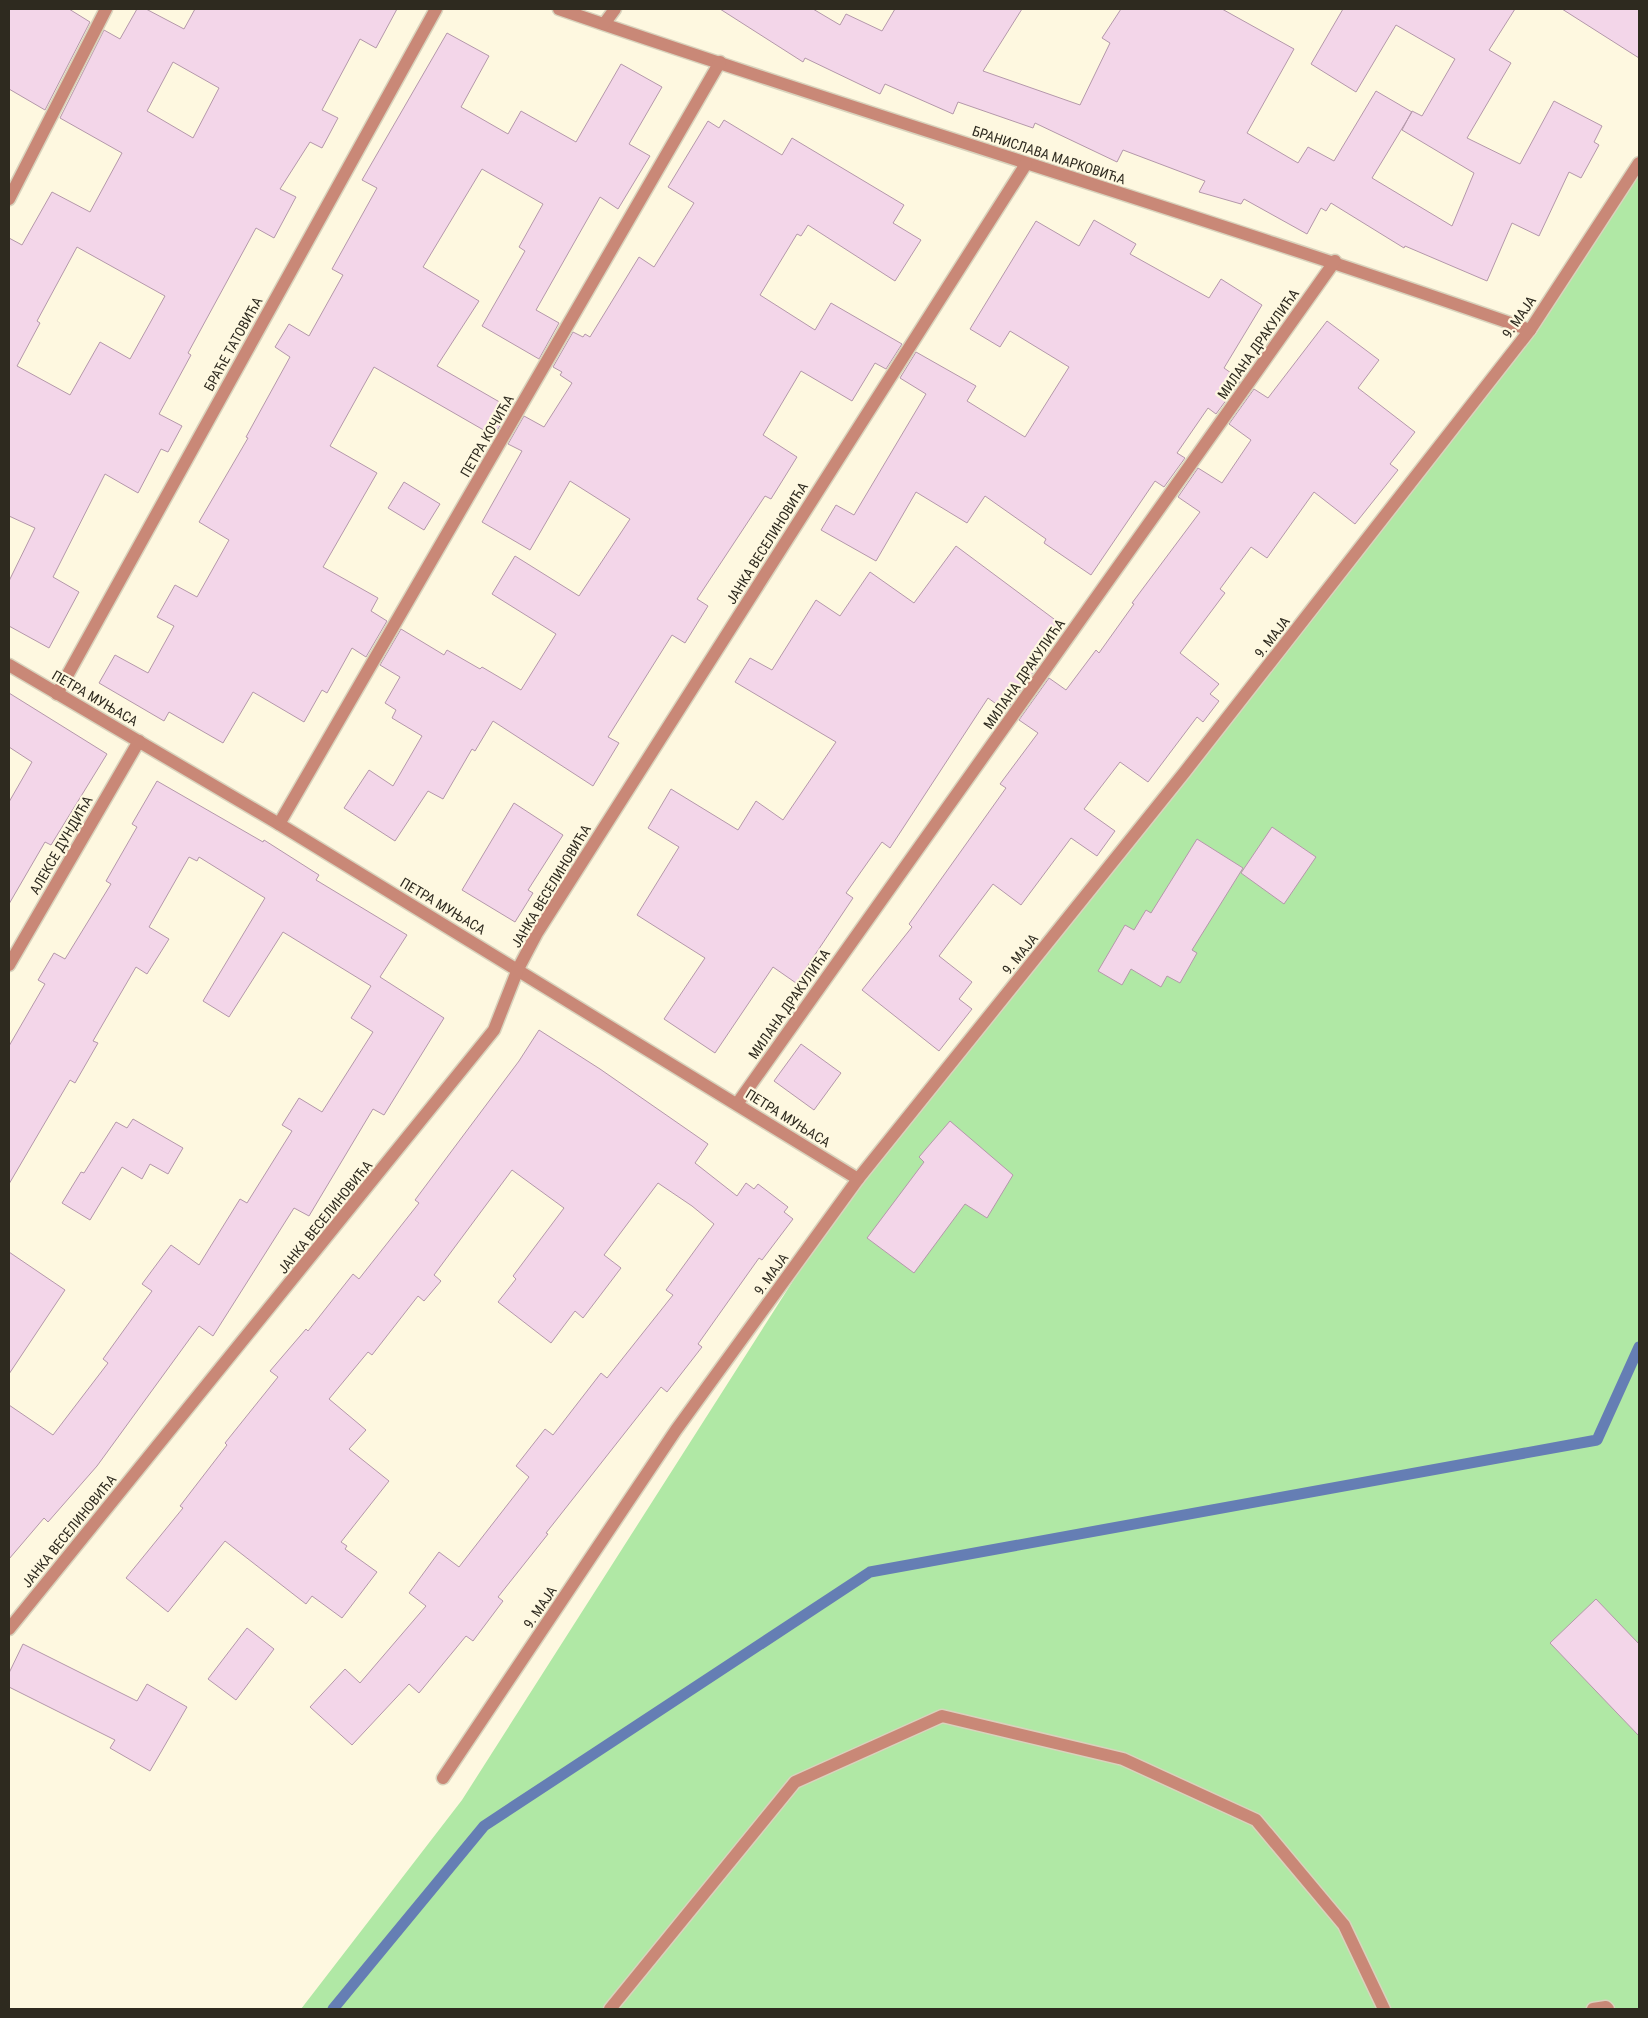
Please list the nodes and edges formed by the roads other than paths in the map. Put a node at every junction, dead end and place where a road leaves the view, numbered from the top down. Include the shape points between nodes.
1 (106, 9) edge
2 (436, 9) edge
3 (559, 9) edge
4 (615, 9) edge
5 (604, 24) junction
6 (720, 62) junction
7 (1639, 163) edge
8 (1026, 164) junction
9 (9, 199) edge
10 (1335, 261) junction
11 (1530, 330) junction
12 (9, 665) edge
13 (57, 694) junction
14 (139, 741) junction
15 (280, 824) junction
16 (9, 964) edge
17 (518, 970) junction
18 (737, 1104) junction
19 (858, 1179) junction
20 (9, 1629) edge
21 (443, 1778) dead end
22 (610, 2009) edge
23 (1384, 2009) edge
24 (1593, 2009) edge
25 (1608, 2009) edge

1 - 9 street
2 - 13 street, БРАЋЕ ТАТОВИЋА
3 - 5 street, БРАНИСЛАВА МАРКОВИЋА
4 - 5 street
5 - 6 street, БРАНИСЛАВА МАРКОВИЋА
6 - 8 street, БРАНИСЛАВА МАРКОВИЋА
6 - 15 street, ПЕТРА КОЧИЋА
7 - 11 street, 9. МАЈА
8 - 10 street, БРАНИСЛАВА МАРКОВИЋА
8 - 17 street, ЈАНКА ВЕСЕЛИНОВИЋА via 536,933
10 - 11 street, БРАНИСЛАВА МАРКОВИЋА
10 - 18 street, МИЛАНА ДРАКУЛИЋА
11 - 19 street, 9. МАЈА via 1184,773
12 - 13 street, ПЕТРА МУЊАСА
13 - 14 street, ПЕТРА МУЊАСА
14 - 15 street, ПЕТРА МУЊАСА
14 - 16 street, АЛЕКСЕ ДУНДИЋА
15 - 17 street, ПЕТРА МУЊАСА
17 - 18 street, ПЕТРА МУЊАСА
17 - 20 street, ЈАНКА ВЕСЕЛИНОВИЋА via 494,1030 480,1049
18 - 19 street, ПЕТРА МУЊАСА
19 - 21 street, 9. МАЈА via 676,1430
22 - 23 street via 795,1782 942,1716 1123,1759 1256,1820 1344,1925
24 - 25 street

